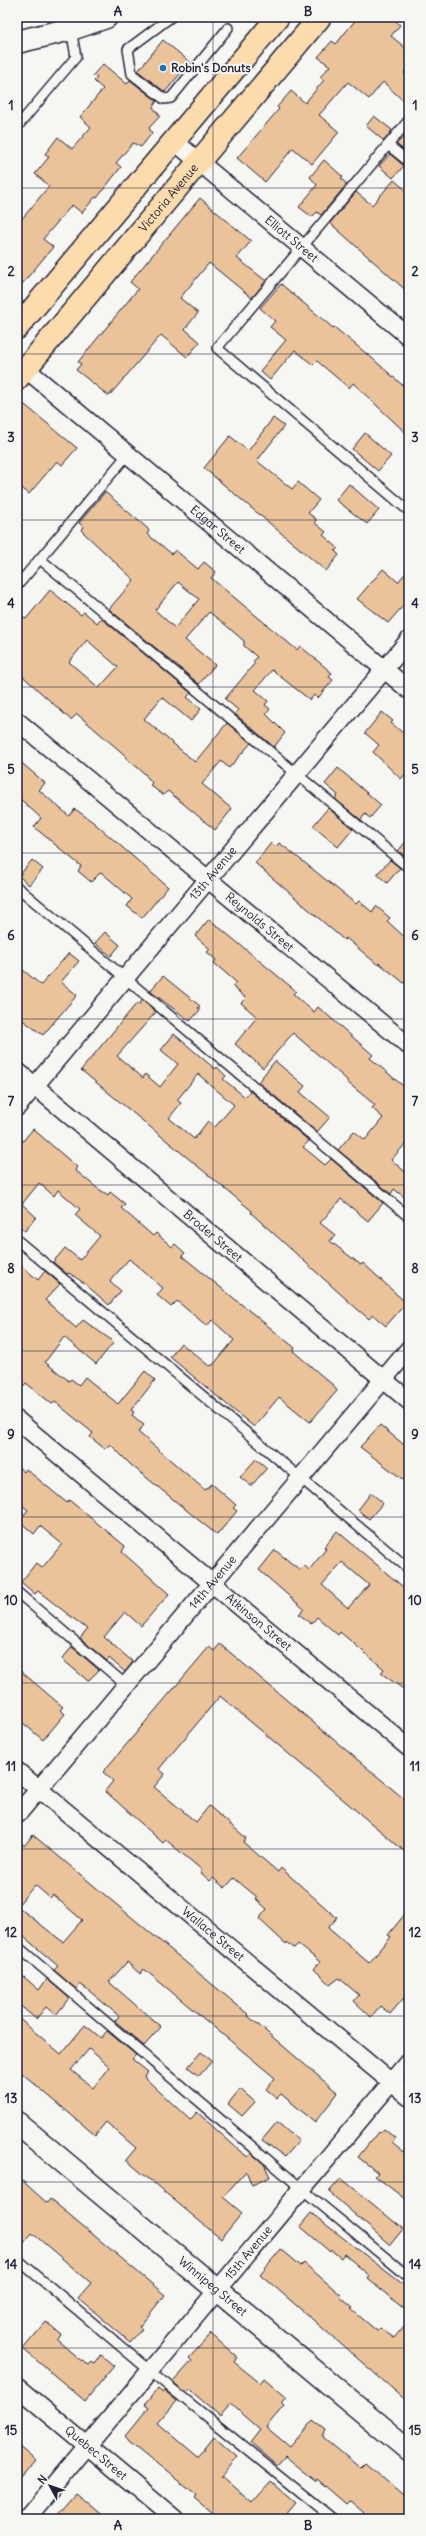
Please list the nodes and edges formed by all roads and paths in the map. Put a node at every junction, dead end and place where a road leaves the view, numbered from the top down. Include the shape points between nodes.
1 (106, 17) edge
2 (170, 17) edge
3 (278, 17) edge
4 (320, 17) edge
5 (228, 28) dead end
6 (71, 29) junction
7 (17, 42) edge
8 (409, 120) edge
9 (17, 128) edge
10 (174, 141) junction
11 (388, 145) junction
12 (199, 161) junction
13 (409, 162) edge
14 (302, 248) junction
15 (17, 328) edge
16 (409, 337) edge
17 (21, 374) edge
18 (128, 454) junction
19 (409, 511) edge
20 (40, 559) junction
21 (17, 586) edge
22 (409, 640) edge
23 (385, 669) junction
24 (409, 690) edge
25 (17, 721) edge
26 (297, 774) junction
27 (409, 868) edge
28 (209, 881) junction
29 (17, 886) edge
30 (126, 978) junction
31 (409, 1046) edge
32 (17, 1071) edge
33 (35, 1086) junction
34 (17, 1107) edge
35 (409, 1217) edge
36 (17, 1240) edge
37 (409, 1349) edge
38 (383, 1380) junction
39 (409, 1401) edge
40 (17, 1420) edge
41 (301, 1478) junction
42 (409, 1569) edge
43 (212, 1584) junction
44 (17, 1592) edge
45 (126, 1684) junction
46 (409, 1748) edge
47 (17, 1771) edge
48 (38, 1789) junction
49 (17, 1815) edge
50 (17, 1946) edge
51 (409, 2061) edge
52 (391, 2082) junction
53 (409, 2097) edge
54 (17, 2123) edge
55 (302, 2189) junction
56 (17, 2259) edge
57 (409, 2277) edge
58 (217, 2290) junction
59 (150, 2371) junction
60 (17, 2387) edge
61 (88, 2446) junction
62 (409, 2450) edge
63 (26, 2519) edge
64 (175, 2519) edge
65 (333, 2519) edge

1 - 6 street
2 - 5 lane via 128,49 132,74 164,99 171,98
3 - 10 main road
4 - 12 main road, Victoria Avenue
6 - 7 street
6 - 9 lane via 76,57
8 - 11 lane
10 - 12 street, Elliott Street
10 - 15 main road
11 - 13 lane
11 - 14 lane
12 - 14 street, Elliott Street
12 - 17 main road, Victoria Avenue
14 - 16 street, Elliott Street
14 - 19 lane via 217,348
17 - 18 street, Edgar Street
18 - 20 lane
18 - 23 street, Edgar Street
20 - 21 lane
20 - 26 lane
22 - 23 street, 13th Avenue
23 - 24 street, Edgar Street
23 - 26 street, 13th Avenue
25 - 28 street, Reynolds Street
26 - 27 lane
26 - 28 street, 13th Avenue
28 - 30 street, 13th Avenue
28 - 31 street, Reynolds Street
29 - 30 lane
30 - 33 street, 13th Avenue
30 - 35 lane
32 - 33 street, Broder Street
33 - 34 street, 13th Avenue
33 - 38 street, Broder Street
36 - 41 lane
37 - 38 street, 14th Avenue
38 - 39 street, Broder Street
38 - 41 street, 14th Avenue
40 - 43 street, Atkinson Street
41 - 42 lane
41 - 43 street, 14th Avenue
43 - 45 street, 14th Avenue
43 - 46 street, Atkinson Street
44 - 45 lane
45 - 48 street, 14th Avenue
47 - 48 street, Wallace Street
48 - 49 street, 14th Avenue
48 - 52 street, Wallace Street
50 - 55 lane
51 - 52 street, 15th Avenue
52 - 53 street, Wallace Street
52 - 55 street, 15th Avenue
54 - 58 street, Winnipeg Street
55 - 57 lane
55 - 58 street, 15th Avenue
56 - 59 lane
58 - 59 street, 15th Avenue
58 - 62 street, Winnipeg Street
59 - 61 street, 15th Avenue
59 - 65 lane
60 - 61 street, Quebec Street
61 - 63 street, 15th Avenue
61 - 64 street, Quebec Street

